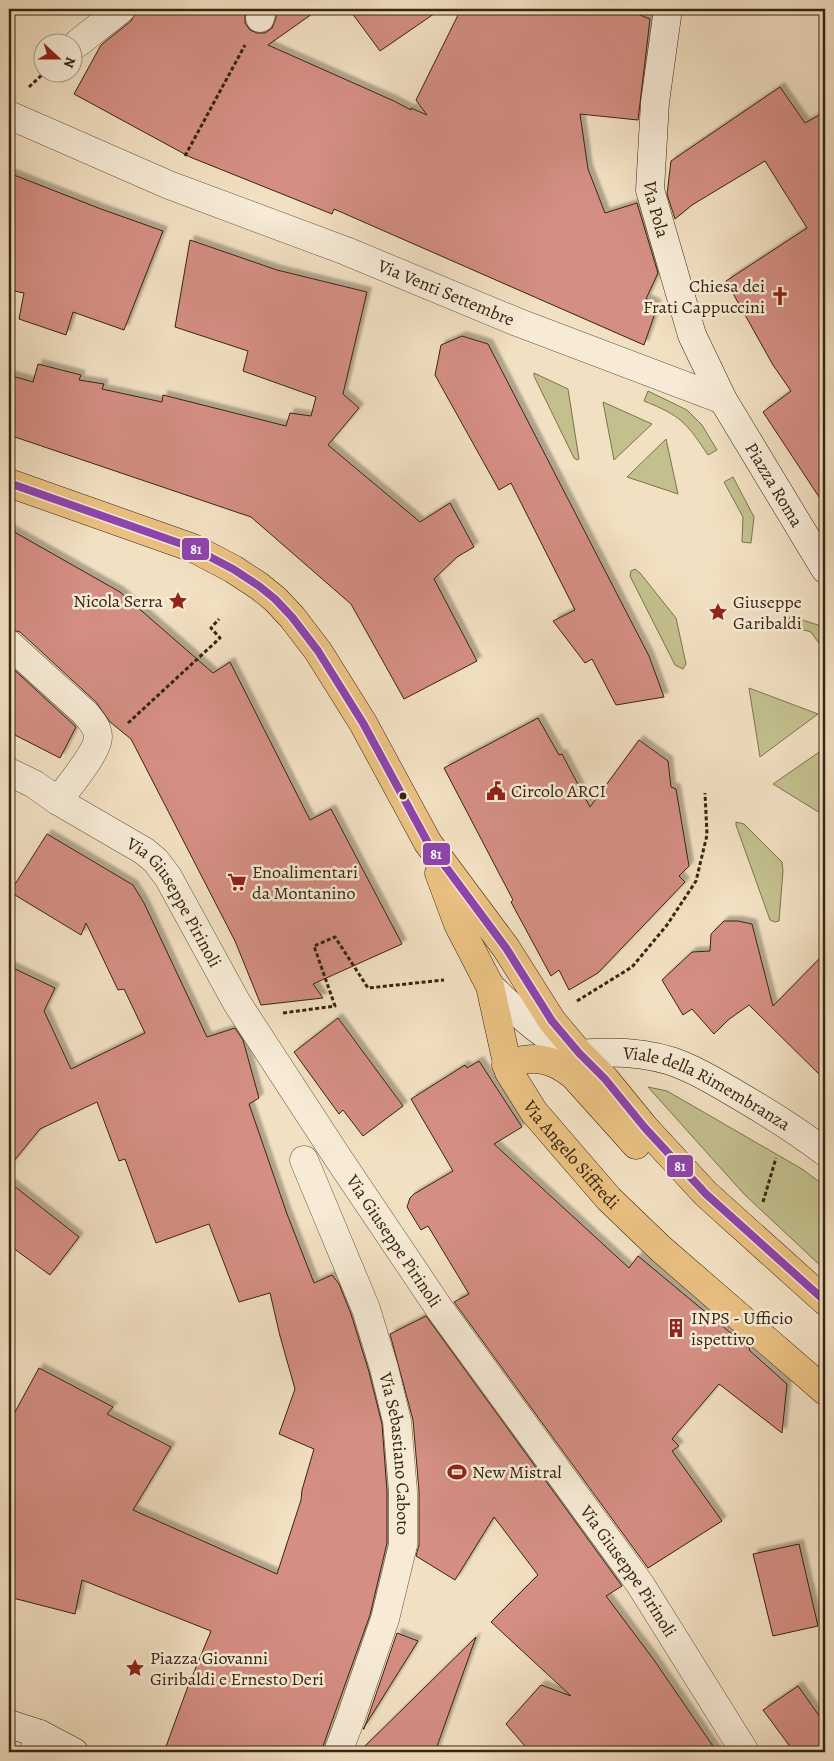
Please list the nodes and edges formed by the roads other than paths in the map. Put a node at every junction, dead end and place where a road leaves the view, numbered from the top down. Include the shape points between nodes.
1 (121, 9) edge
2 (668, 9) edge
3 (82, 40) edge
4 (9, 115) edge
5 (723, 400) junction
6 (9, 483) edge
7 (825, 569) edge
8 (9, 644) edge
9 (9, 772) edge
10 (58, 801) junction
11 (428, 843) junction
12 (490, 986) junction
13 (579, 1053) junction
14 (540, 1059) junction
15 (506, 1065) junction
16 (825, 1152) edge
17 (304, 1160) dead end
18 (779, 1260) junction
19 (825, 1301) edge
20 (825, 1390) edge
21 (9, 1724) edge
22 (37, 1743) edge
23 (74, 1752) edge
24 (338, 1752) edge
25 (745, 1752) edge

1 - 3 street
2 - 5 street, Via Pola via 655,102 650,190 692,335
4 - 5 street, Via Venti Settembre via 169,185 346,251 517,322
5 - 7 street, Piazza Roma
6 - 11 main road via 194,548 233,569 275,599 318,651 363,723
8 - 10 street via 72,700 94,725 98,738 94,752
9 - 10 street, Via Giuseppe Pirinoli
10 - 25 street, Via Giuseppe Pirinoli via 144,851 168,877 248,1019 439,1308 640,1584
11 - 12 main road, Via Angelo Siffredi via 458,924
11 - 13 main road via 506,948 552,1021
12 - 13 street via 534,1028
12 - 15 main road, Via Angelo Siffredi
13 - 14 street, Viale della Rimembranza
13 - 16 street, Viale della Rimembranza via 640,1055 696,1070 783,1122
13 - 18 main road via 706,1194
14 - 15 main road via 523,1059
14 - 18 main road via 563,1067 574,1076 676,1186
15 - 20 main road, Via Angelo Siffredi via 534,1112 610,1199 660,1248
17 - 24 street, Via Sebastiano Caboto via 366,1309 384,1368 397,1421 403,1490 403,1545 386,1619
18 - 19 main road
21 - 22 street
22 - 23 street

